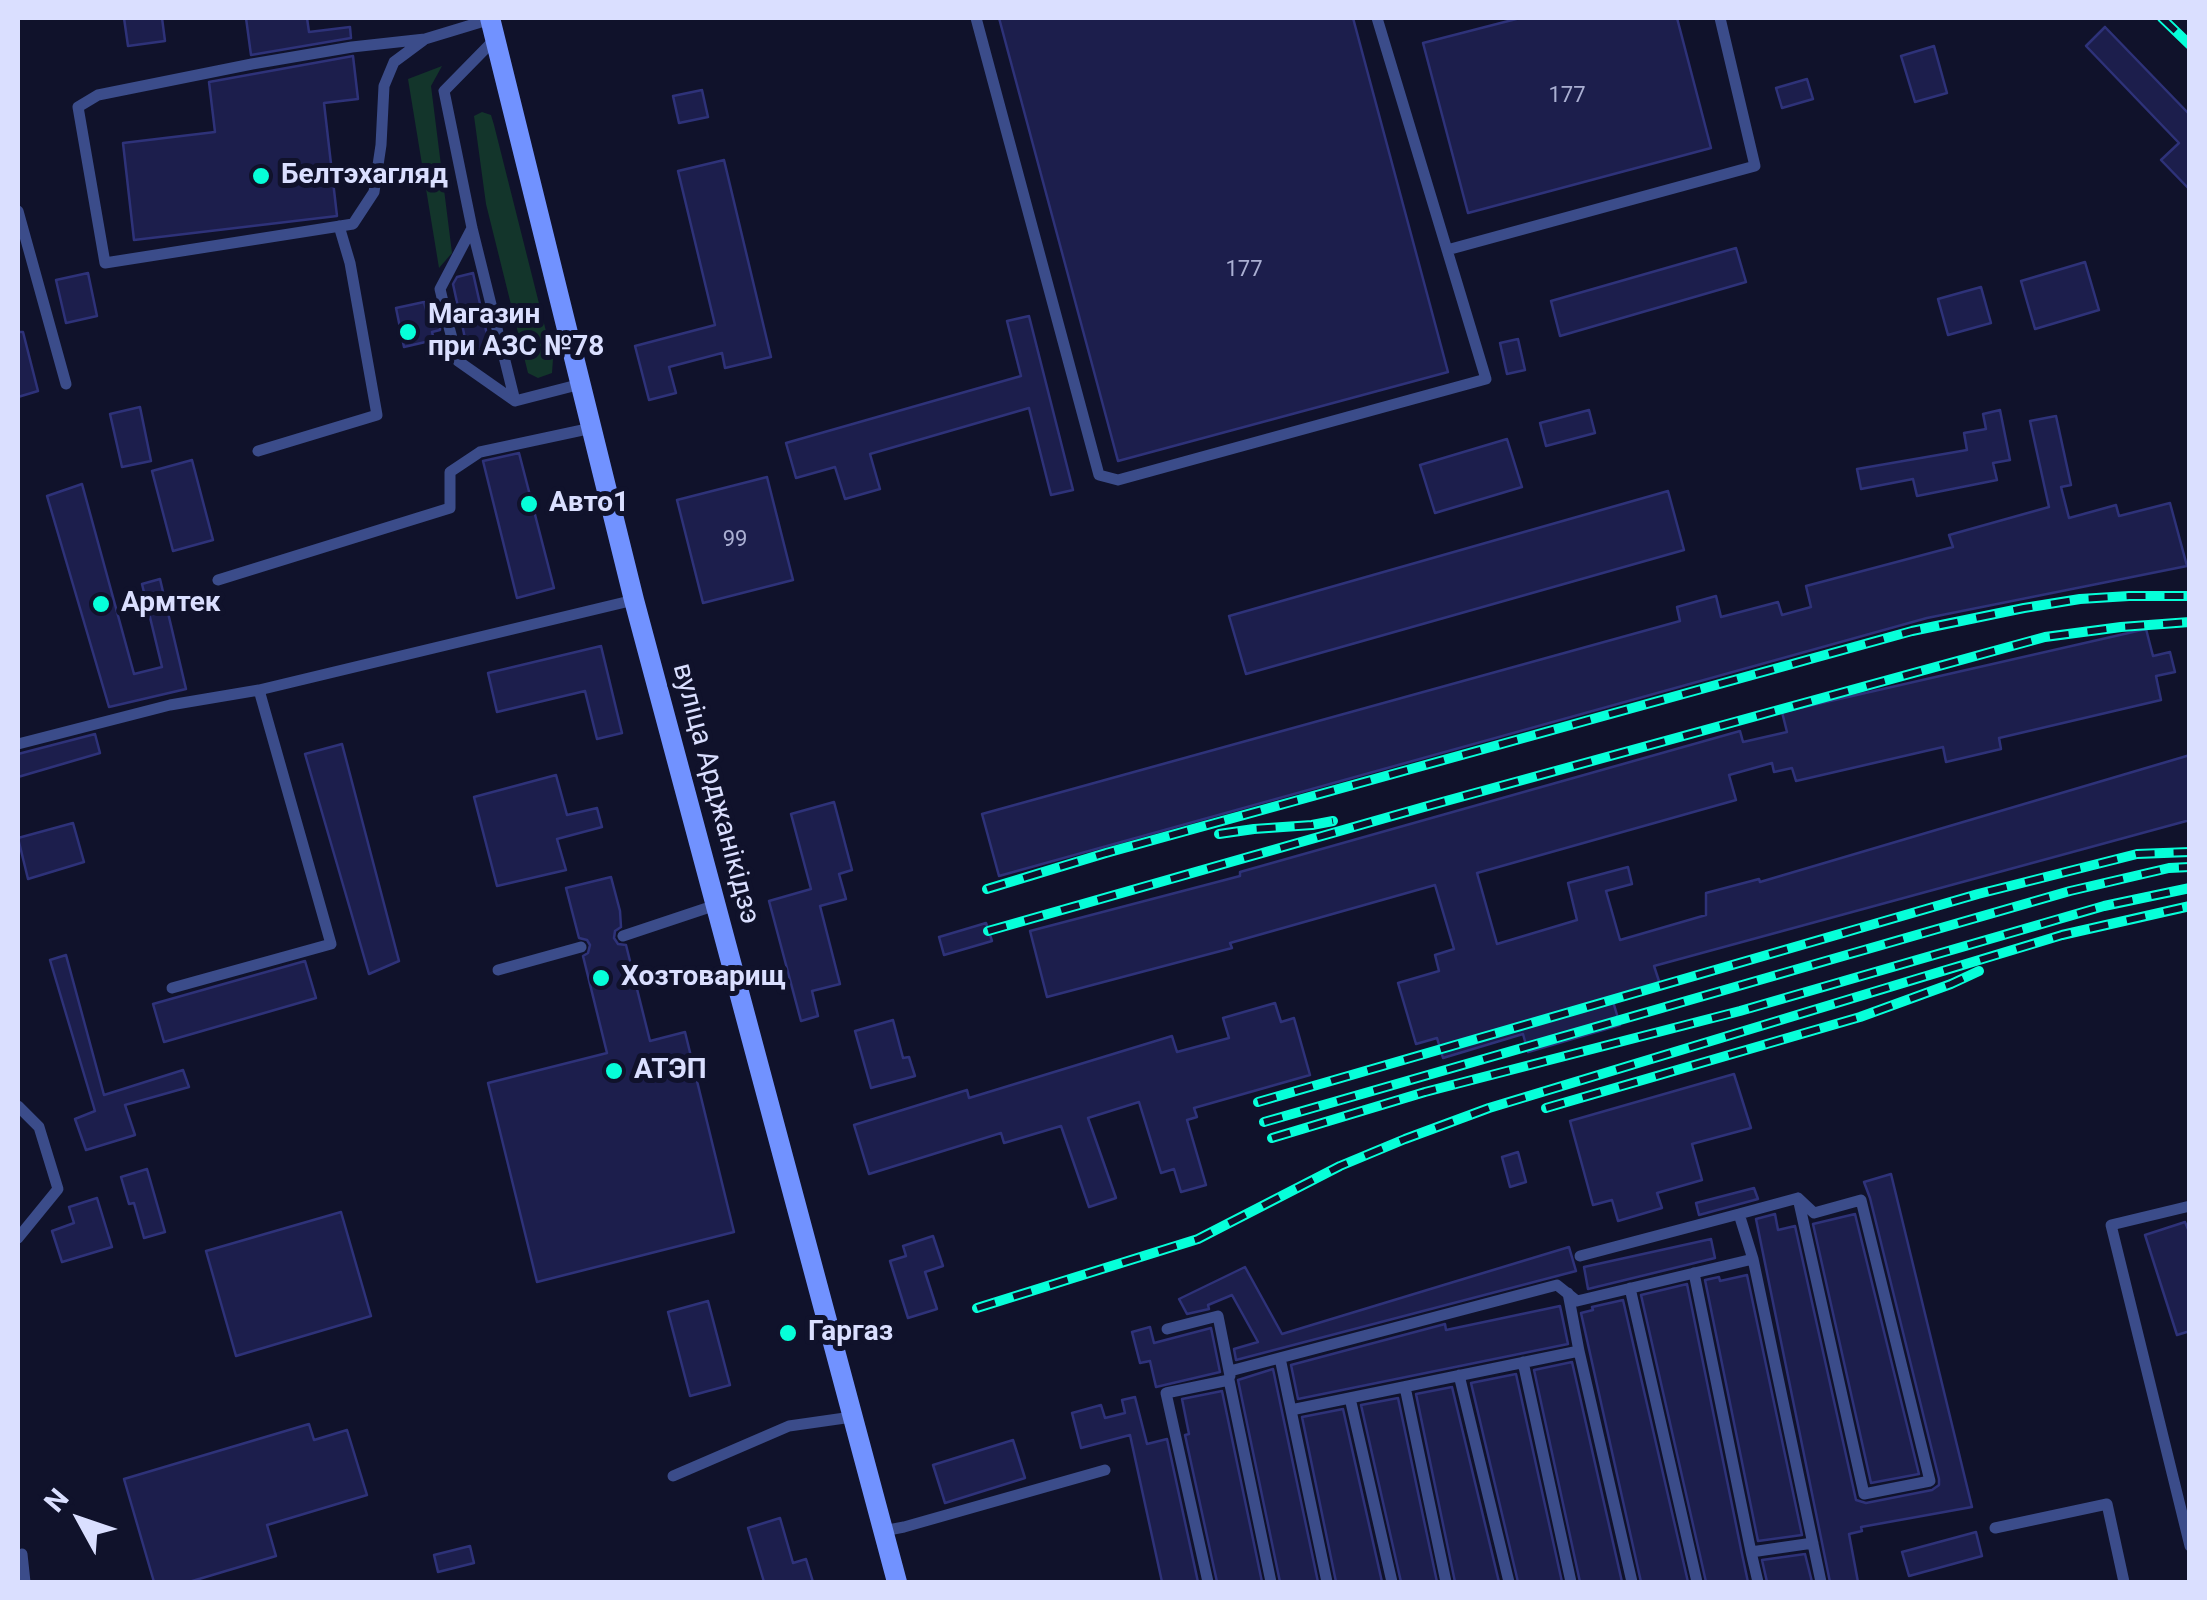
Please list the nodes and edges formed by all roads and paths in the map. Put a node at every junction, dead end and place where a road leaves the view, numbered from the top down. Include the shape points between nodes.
1 (976, 18) edge
2 (1377, 18) edge
3 (1720, 18) edge
4 (492, 25) edge
5 (426, 39) junction
6 (18, 211) edge
7 (338, 226) junction
8 (472, 228) junction
9 (1448, 250) junction
10 (445, 310) dead end
11 (450, 328) dead end
12 (66, 384) dead end
13 (581, 384) junction
14 (515, 401) junction
15 (592, 428) junction
16 (258, 452) dead end
17 (218, 580) dead end
18 (634, 600) junction
19 (259, 690) junction
20 (18, 744) edge
21 (716, 905) junction
22 (623, 936) dead end
23 (581, 947) dead end
24 (498, 970) dead end
25 (172, 988) dead end
26 (18, 1106) edge
27 (1798, 1198) junction
28 (2190, 1206) edge
29 (1739, 1214) junction
30 (18, 1238) edge
31 (1580, 1256) dead end
32 (1753, 1260) junction
33 (1694, 1273) junction
34 (1630, 1288) junction
35 (1568, 1293) junction
36 (1167, 1329) dead end
37 (1578, 1350) junction
38 (1280, 1358) junction
39 (1523, 1362) junction
40 (1230, 1375) junction
41 (1459, 1375) junction
42 (1406, 1386) junction
43 (1350, 1398) junction
44 (1291, 1410) junction
45 (852, 1417) junction
46 (1105, 1470) dead end
47 (673, 1476) dead end
48 (1995, 1528) dead end
49 (883, 1531) junction
50 (1812, 1543) junction
51 (2190, 1546) edge
52 (1751, 1552) junction
53 (22, 1554) dead end
54 (25, 1582) edge
55 (896, 1582) edge
56 (1208, 1582) edge
57 (1271, 1582) edge
58 (1327, 1582) edge
59 (1392, 1582) edge
60 (1446, 1582) edge
61 (1509, 1582) edge
62 (1571, 1582) edge
63 (1632, 1582) edge
64 (1697, 1582) edge
65 (1758, 1582) edge
66 (1821, 1582) edge
67 (2124, 1582) edge

1 - 9 lane via 1098,475 1118,480 1486,380
2 - 9 lane
3 - 9 lane via 1756,166
4 - 5 lane
4 - 8 lane via 444,91
4 - 13 main road, вуліца Арджанікідзэ
5 - 7 lane via 394,62 384,86 374,192 352,224
5 - 7 lane via 252,64 98,95 78,108 105,262
6 - 12 lane
7 - 16 lane via 378,415
8 - 10 lane via 440,289
8 - 14 lane
11 - 14 lane via 458,361
13 - 14 lane
13 - 15 main road, вуліца Арджанікідзэ
15 - 17 lane via 480,452 450,472 450,508
15 - 18 main road, вуліца Арджанікідзэ
18 - 19 lane
18 - 21 main road, вуліца Арджанікідзэ
19 - 20 lane
19 - 25 lane via 330,944
21 - 22 lane
21 - 45 main road, вуліца Арджанікідзэ
23 - 24 lane
26 - 30 lane via 39,1127 58,1189
27 - 27 lane via 1814,1213 1862,1200 1930,1480 1864,1494
27 - 29 lane
28 - 51 lane via 2111,1225
29 - 31 lane
29 - 32 lane
32 - 33 lane
32 - 50 lane
33 - 34 lane
33 - 52 lane
34 - 35 lane via 1578,1300
34 - 64 lane
35 - 37 lane
35 - 38 lane via 1556,1284
36 - 40 lane via 1218,1316
37 - 39 lane
37 - 63 lane
38 - 40 lane
38 - 44 lane
39 - 41 lane
39 - 62 lane
40 - 56 lane via 1166,1393
40 - 57 lane
41 - 42 lane
41 - 61 lane
42 - 43 lane
42 - 60 lane
43 - 44 lane
43 - 59 lane
44 - 58 lane
45 - 47 lane via 788,1426
45 - 49 main road, вуліца Арджанікідзэ
46 - 49 lane
48 - 67 lane via 2107,1504
49 - 55 main road, вуліца Арджанікідзэ
50 - 52 lane
50 - 66 lane
52 - 65 lane
53 - 54 lane

